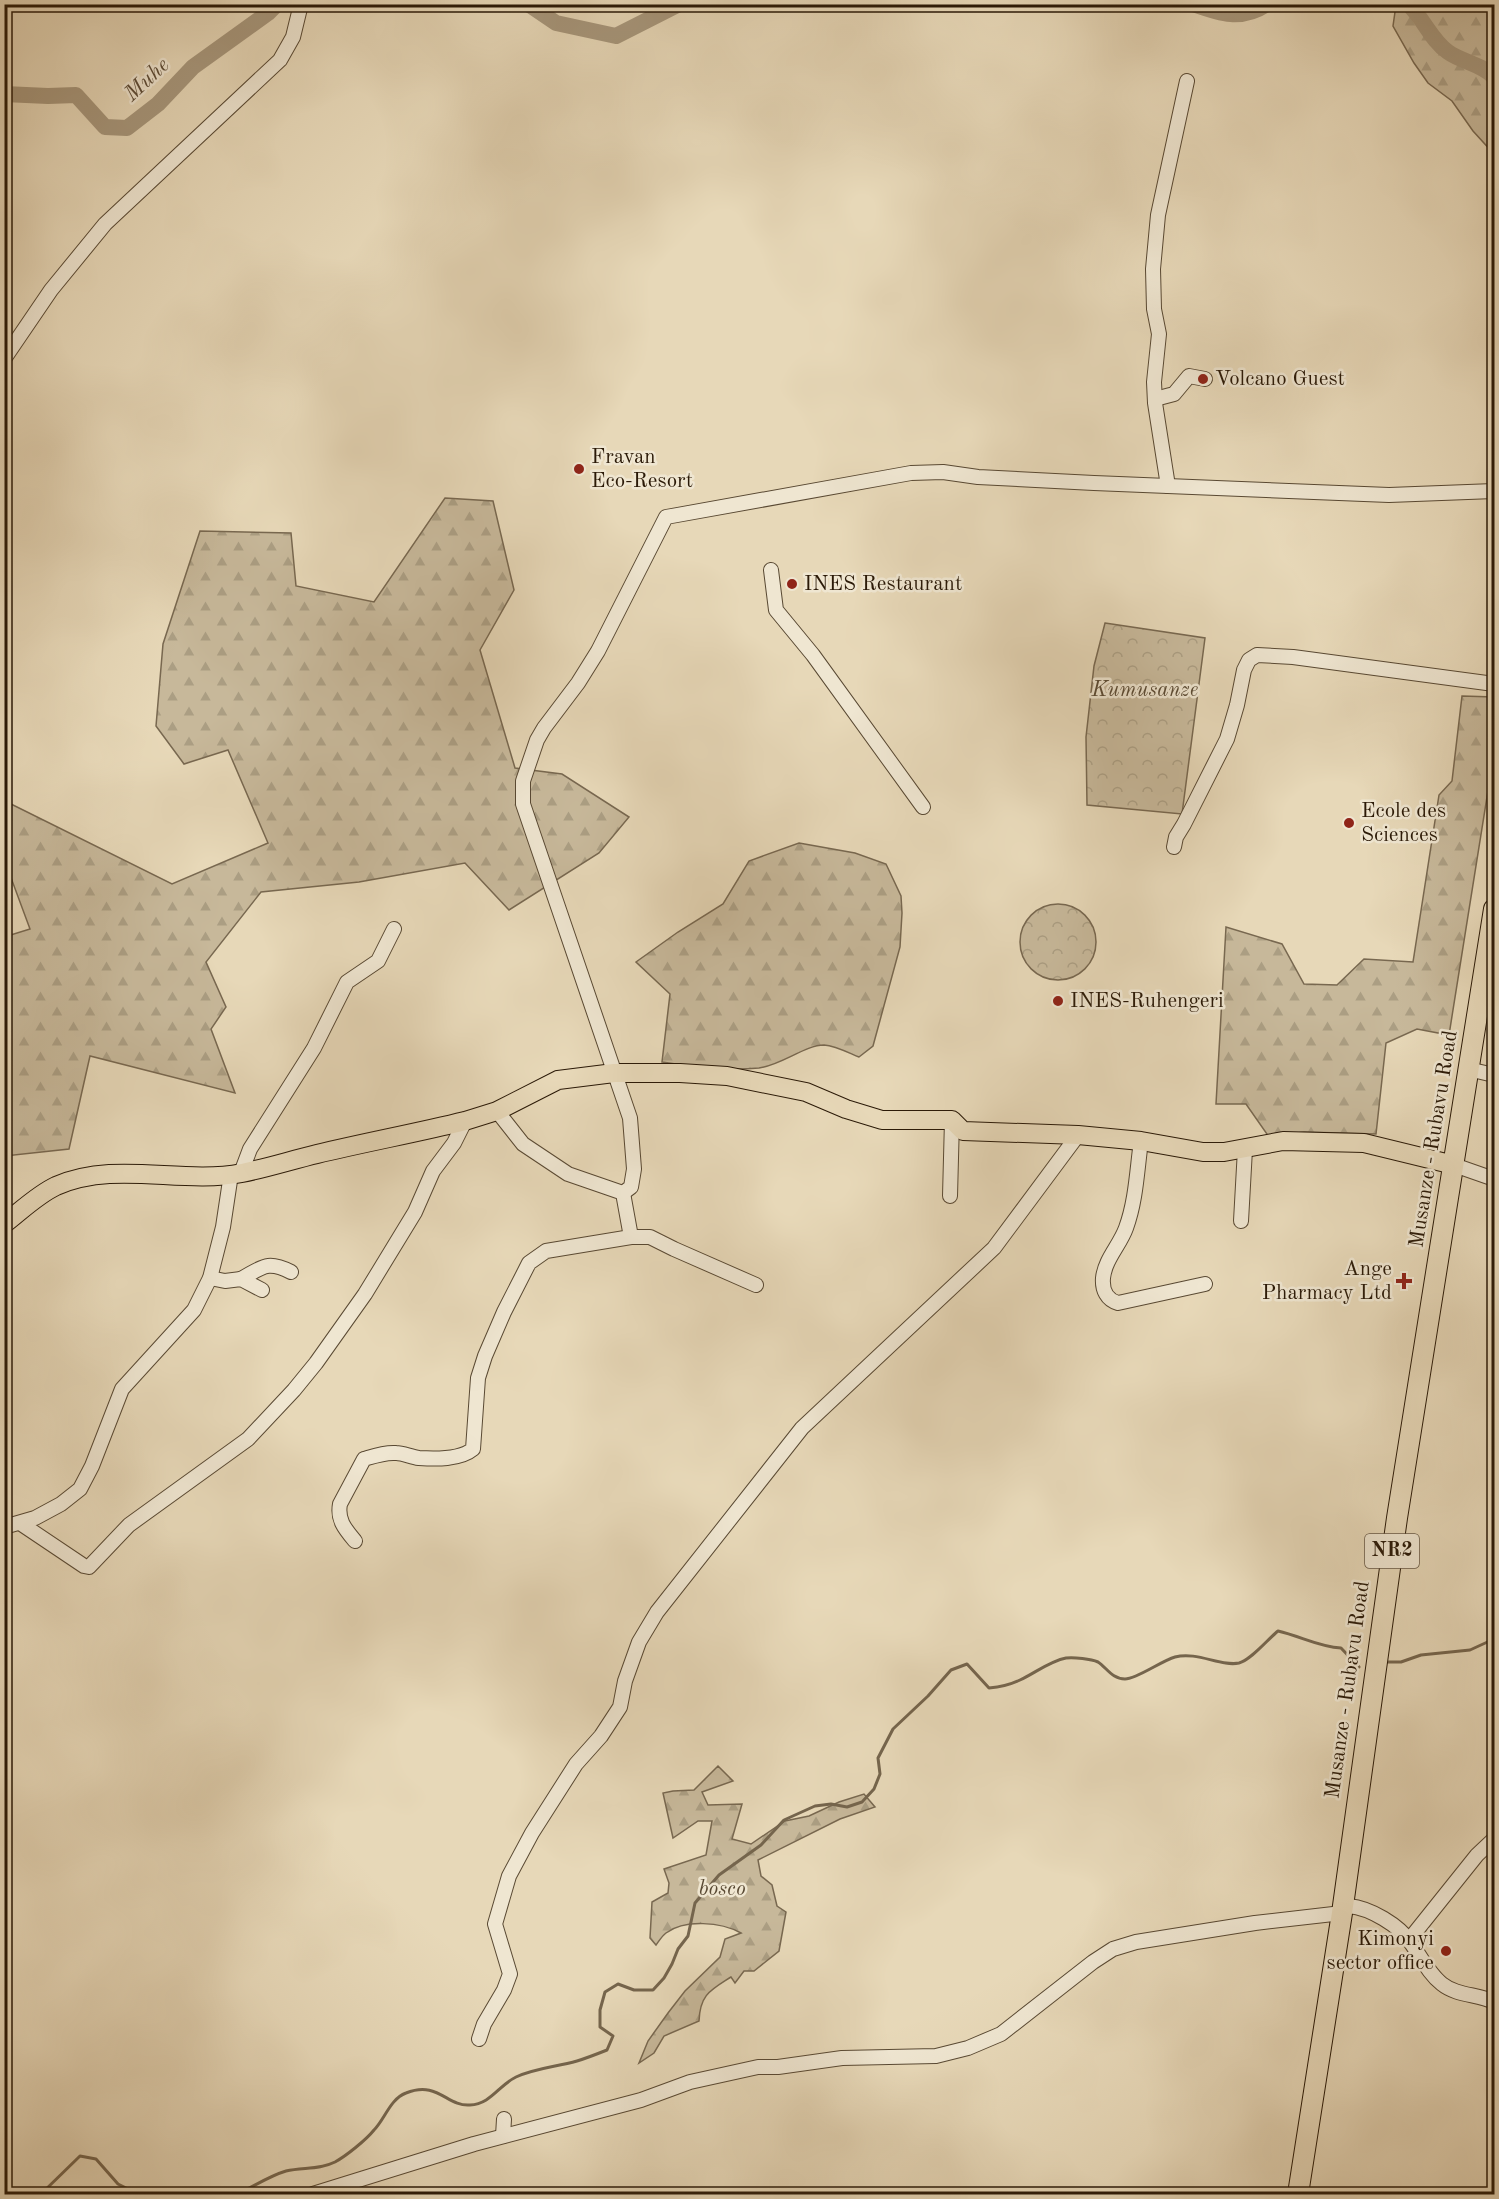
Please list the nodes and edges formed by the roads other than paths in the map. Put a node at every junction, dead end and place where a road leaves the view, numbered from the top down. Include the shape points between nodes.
1 (301, 4) edge
2 (1187, 81) dead end
3 (4, 359) edge
4 (1205, 380) dead end
5 (1155, 399) junction
6 (1168, 486) junction
7 (1494, 491) edge
8 (771, 570) dead end
9 (1494, 684) edge
10 (923, 807) dead end
11 (1174, 847) dead end
12 (1494, 909) edge
13 (394, 929) dead end
14 (1468, 1069) junction
15 (614, 1073) junction
16 (1494, 1075) edge
17 (497, 1111) junction
18 (465, 1120) junction
19 (952, 1120) junction
20 (1078, 1136) junction
21 (1141, 1141) junction
22 (1245, 1149) junction
23 (1454, 1166) junction
24 (236, 1174) junction
25 (1494, 1179) edge
26 (623, 1193) junction
27 (950, 1196) dead end
28 (1240, 1221) dead end
29 (4, 1224) edge
30 (631, 1237) junction
31 (291, 1272) dead end
32 (210, 1278) junction
33 (241, 1279) junction
34 (1204, 1284) dead end
35 (756, 1285) dead end
36 (262, 1290) dead end
37 (20, 1523) junction
38 (4, 1527) edge
39 (355, 1541) dead end
40 (1494, 1839) edge
41 (1342, 1913) junction
42 (1409, 1940) junction
43 (1494, 2002) edge
44 (479, 2039) dead end
45 (504, 2120) dead end
46 (503, 2136) junction
47 (313, 2194) edge
48 (1298, 2194) edge

1 - 3 street via 293,37 280,60 105,224 51,290
2 - 5 street via 1157,226 1153,269 1159,334
4 - 5 street via 1189,376 1174,394
5 - 6 street
6 - 7 street via 1389,495
6 - 15 street via 919,472 666,517 598,651 541,734 522,793
8 - 10 street via 776,610
9 - 11 street via 1293,657 1257,656 1249,660 1227,739
12 - 14 highway, Musanze - Rubavu Road / NR2
13 - 24 street via 378,961 347,982 314,1048
14 - 16 street
14 - 23 highway, Musanze - Rubavu Road / NR2
15 - 17 main road via 558,1080
15 - 19 main road via 727,1076 806,1092 882,1120
15 - 26 street via 630,1118 634,1169 631,1187
17 - 18 main road
17 - 26 street via 523,1144 567,1174
18 - 24 main road
18 - 37 street via 365,1294 316,1363 248,1438 129,1525 89,1567
19 - 20 main road via 963,1131
19 - 27 street
20 - 21 main road
20 - 44 street via 994,1248 802,1428 657,1612 639,1642 620,1707 576,1764 509,1875 495,1924 510,1974
21 - 22 main road via 1203,1152
21 - 34 street via 1130,1216 1105,1268 1107,1297 1118,1303
22 - 23 main road via 1283,1141 1364,1143
22 - 28 street
23 - 25 street
23 - 41 highway, Musanze - Rubavu Road / NR2 via 1395,1529
24 - 29 main road via 135,1173 82,1178 55,1187
24 - 32 street
26 - 30 street
30 - 35 street via 650,1237
30 - 39 street via 546,1251 529,1263 478,1378 473,1449 445,1458 383,1453 364,1459 338,1512 342,1526
31 - 33 street via 268,1265
32 - 33 street
32 - 37 street via 194,1310 126,1382 80,1489 61,1504
33 - 36 street
37 - 38 street
40 - 42 street
41 - 42 street via 1348,1906 1357,1907 1393,1926
41 - 46 street via 1254,1923 1113,1949 1001,2034 968,2048 936,2056 842,2058 758,2067 690,2082 641,2100
41 - 48 highway, Musanze - Rubavu Road / NR2
42 - 43 street via 1441,1983 1453,1991
45 - 46 street
46 - 47 street

